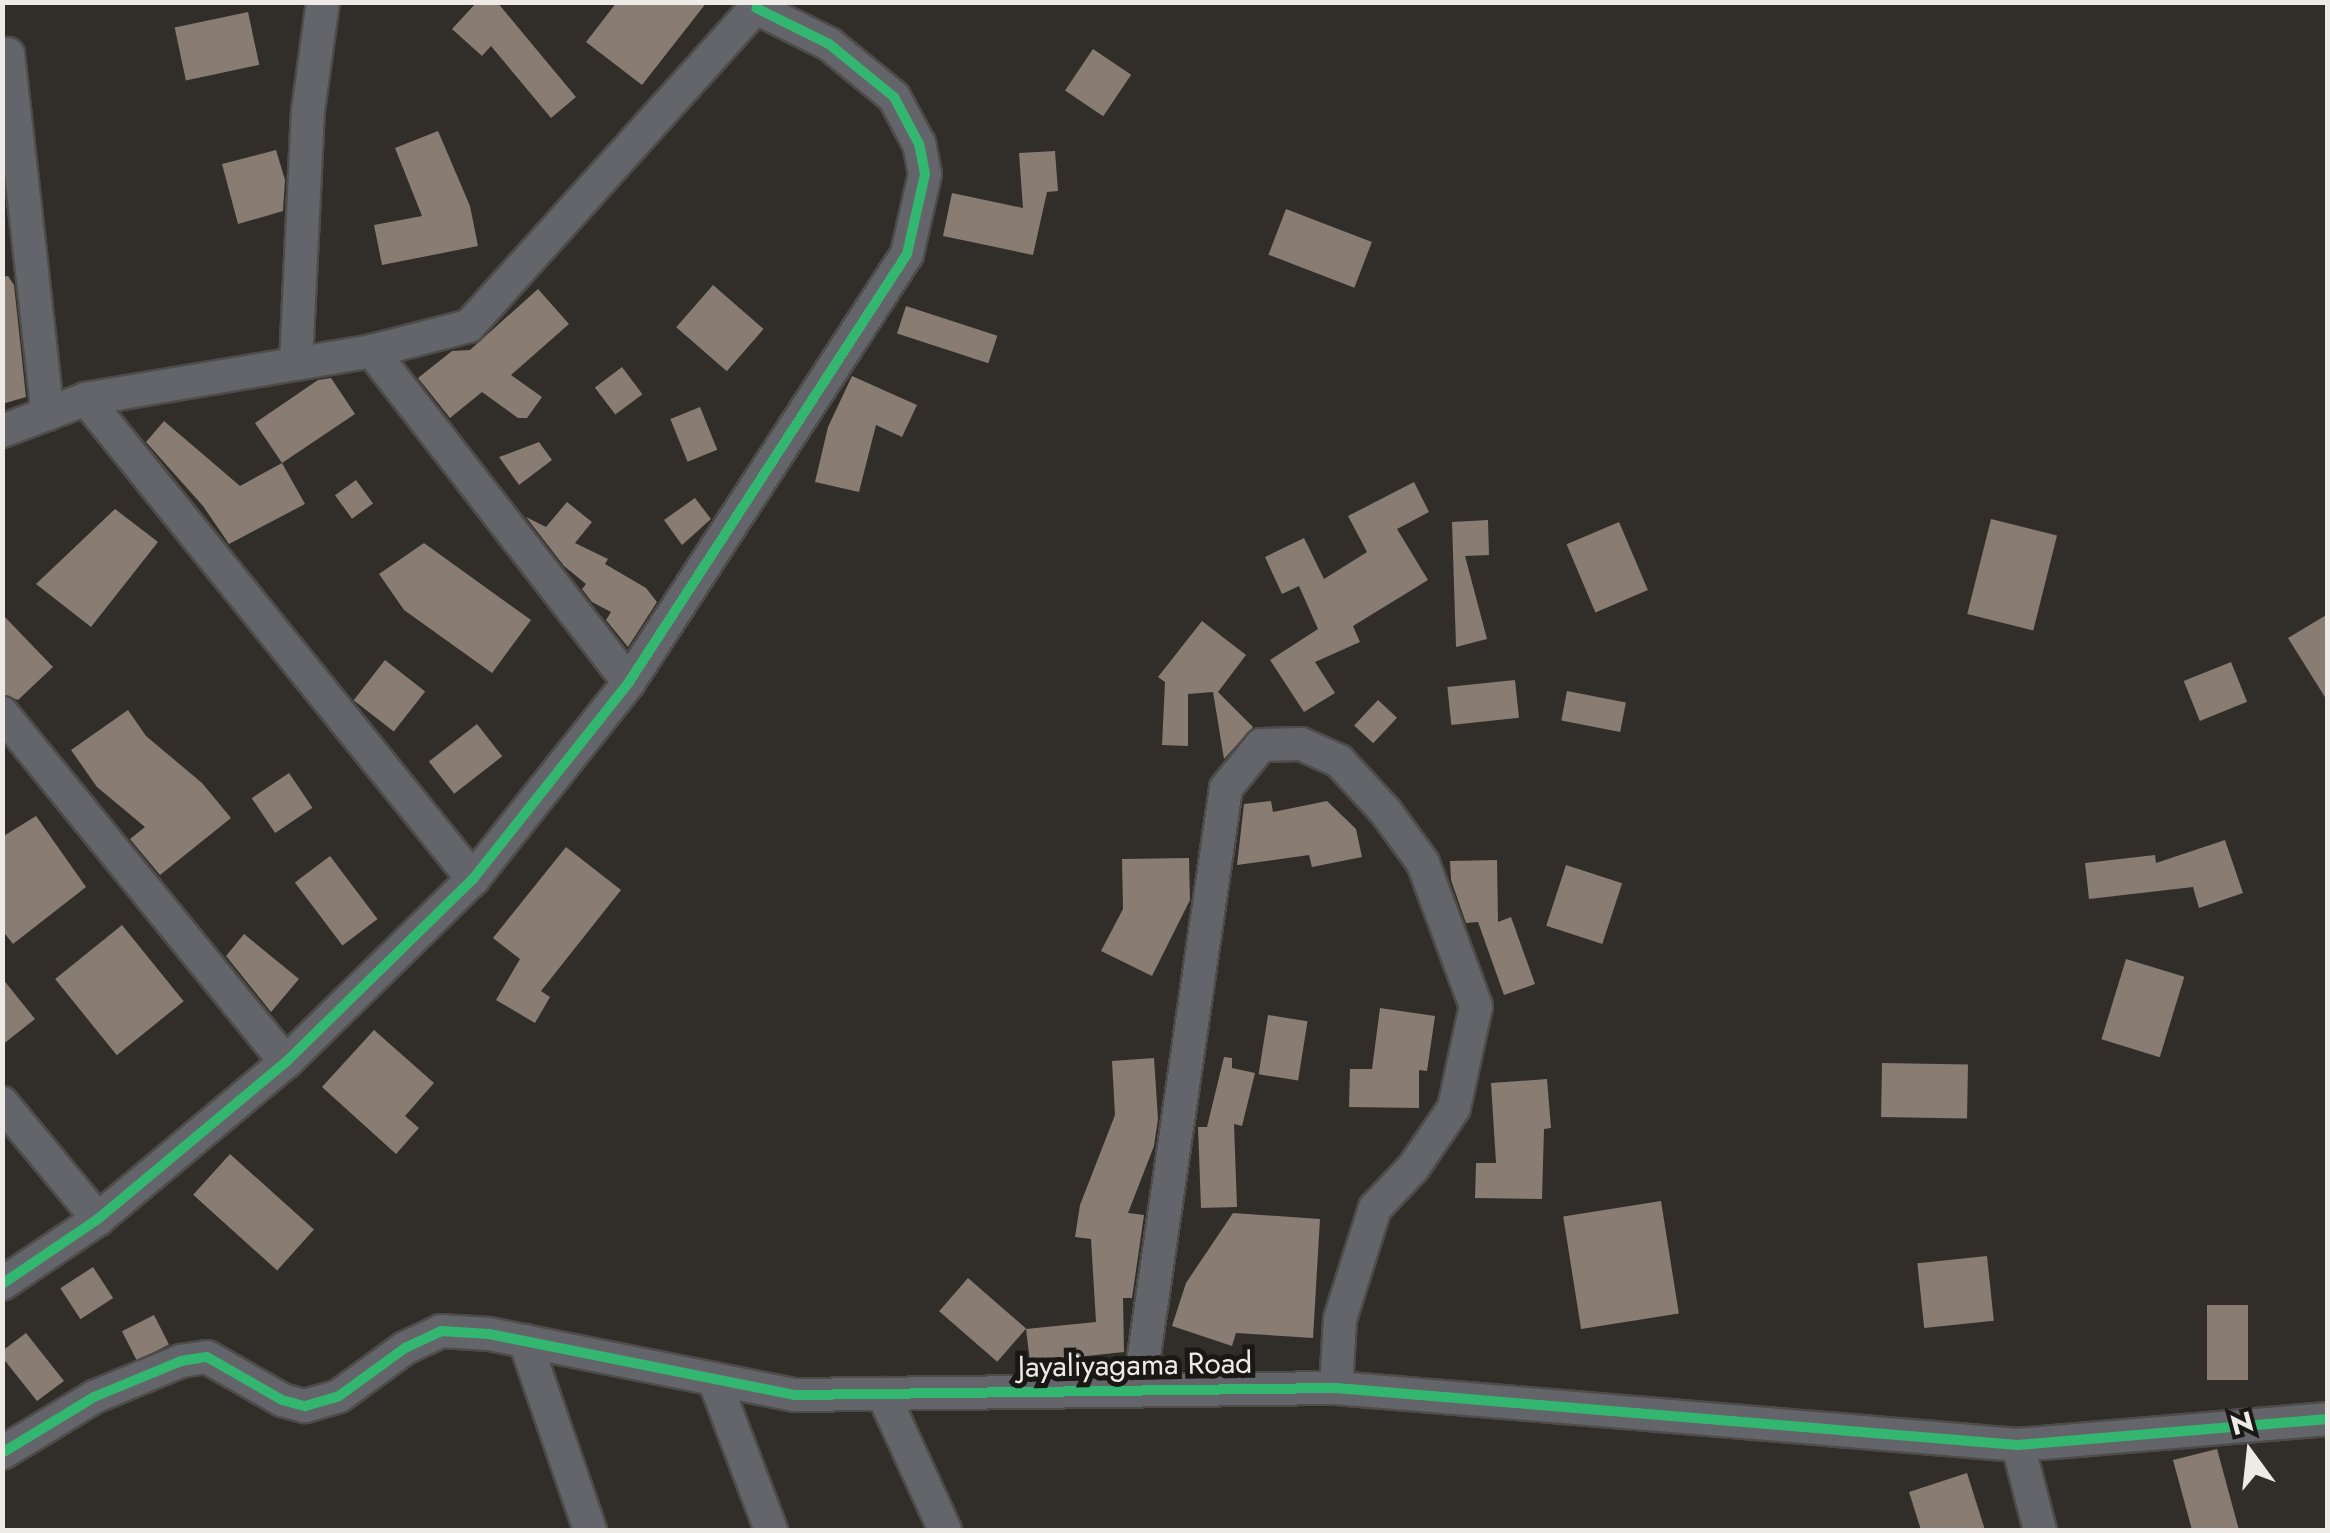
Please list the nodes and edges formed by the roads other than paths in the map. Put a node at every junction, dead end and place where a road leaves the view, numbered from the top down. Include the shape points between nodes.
1 (323, 2) edge
2 (758, 5) edge
3 (8, 54) dead end
4 (372, 350) junction
5 (296, 363) junction
6 (86, 399) junction
7 (48, 414) junction
8 (2, 431) edge
9 (629, 682) junction
10 (2, 712) edge
11 (474, 879) junction
12 (286, 1062) junction
13 (2, 1103) edge
14 (98, 1219) junction
15 (2, 1284) edge
16 (525, 1341) junction
17 (714, 1379) junction
18 (1336, 1388) junction
19 (1139, 1390) junction
20 (883, 1394) junction
21 (2328, 1419) edge
22 (2018, 1446) junction
23 (2, 1453) edge
24 (590, 1530) edge
25 (771, 1530) edge
26 (945, 1530) edge
27 (2040, 1530) edge

1 - 5 street via 308,111
2 - 4 street via 469,326
2 - 9 street via 829,44 894,98 919,144 924,174 907,254
3 - 7 street
4 - 5 street
4 - 9 street
5 - 6 street
6 - 7 street
6 - 11 street
7 - 8 street
9 - 11 street
10 - 12 street
11 - 12 street
12 - 14 street
13 - 14 street
14 - 15 street
16 - 17 street, Jayaliyagama Road
16 - 23 street, Jayaliyagama Road via 441,1331 405,1348 339,1396 305,1406 282,1400 208,1357 181,1362 94,1397
16 - 24 street
17 - 20 street, Jayaliyagama Road via 794,1395
17 - 25 street
18 - 19 street, Jayaliyagama Road
18 - 19 street via 1340,1319 1374,1208 1413,1168 1454,1108 1476,1006 1423,863 1339,762 1301,744 1262,746 1226,788
18 - 22 street, Jayaliyagama Road
19 - 20 street, Jayaliyagama Road
20 - 26 street
21 - 22 street, Jayaliyagama Road
22 - 27 street

